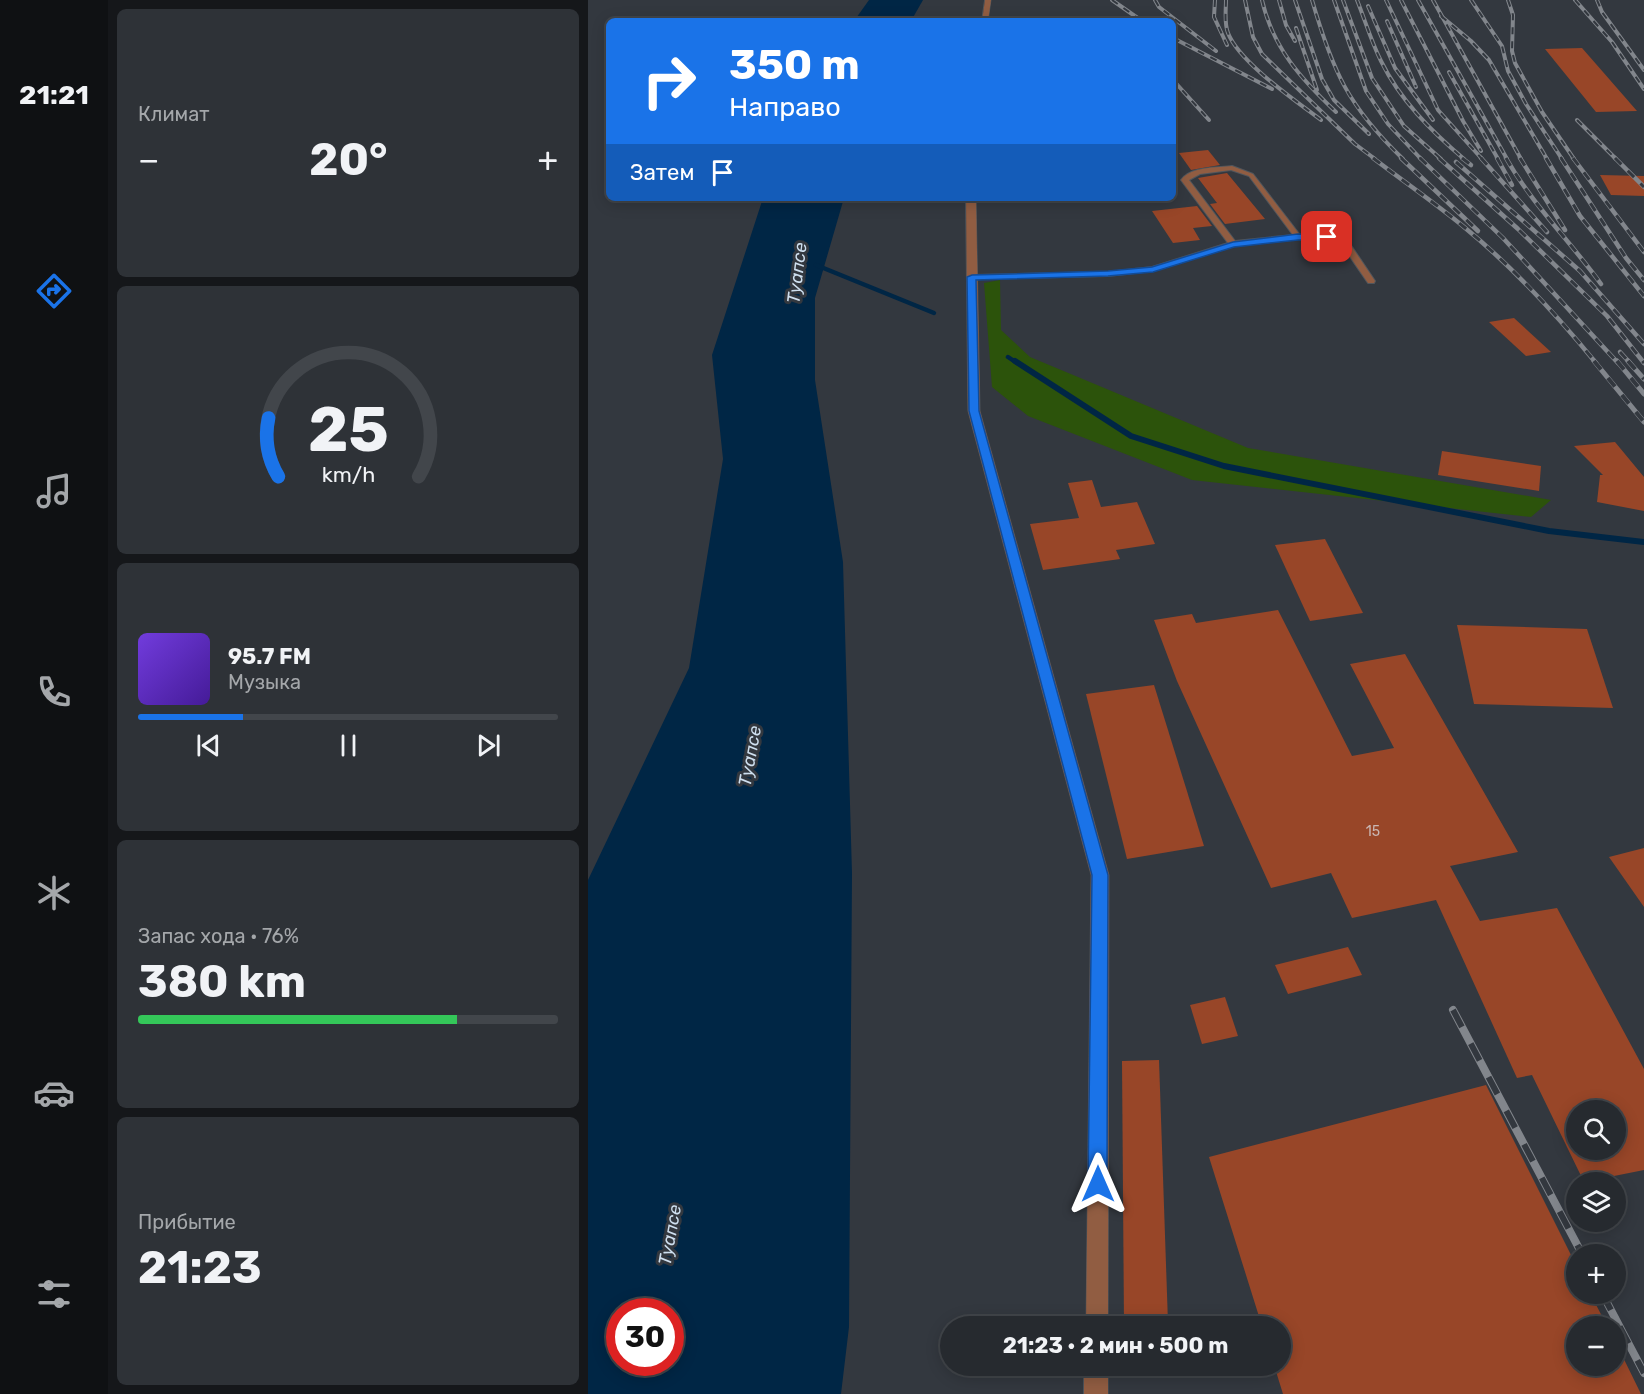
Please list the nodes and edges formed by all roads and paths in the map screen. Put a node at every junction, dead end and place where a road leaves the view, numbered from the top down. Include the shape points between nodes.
1 (988, 0) edge
2 (985, 18) edge
3 (971, 201) edge
4 (1298, 237) junction
5 (1233, 244) junction
6 (972, 277) junction
7 (1371, 281) dead end
8 (1097, 1316) edge
9 (1096, 1376) edge
10 (1096, 1394) edge

1 - 2 street
3 - 6 street
4 - 5 lane
4 - 5 lane via 1251,175 1232,168 1187,177 1185,180
4 - 7 lane via 1336,238 1345,243
5 - 6 lane via 1153,269 1108,274
6 - 8 street via 974,411 1100,875
9 - 10 street

